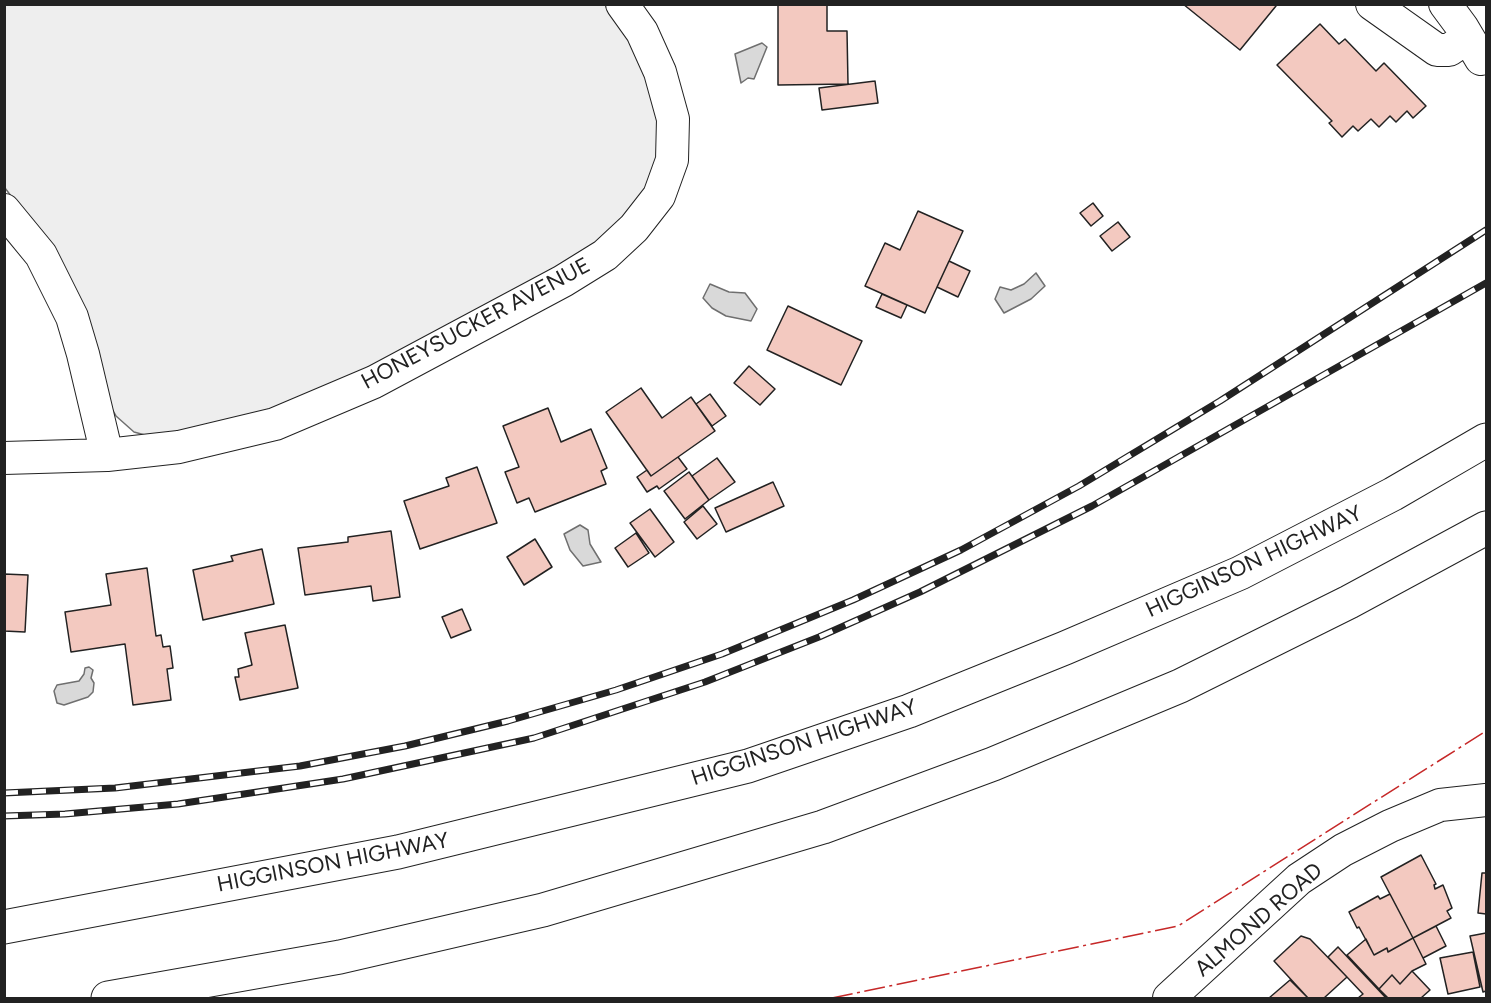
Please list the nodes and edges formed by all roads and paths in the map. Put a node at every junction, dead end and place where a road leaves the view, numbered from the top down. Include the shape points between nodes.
1 (622, 4) edge
2 (1372, 4) edge
3 (1445, 4) edge
4 (4, 210) edge
5 (1486, 440) edge
6 (107, 455) junction
7 (4, 458) edge
8 (1486, 528) edge
9 (1486, 800) edge
10 (4, 927) edge
11 (108, 999) edge
12 (1169, 999) edge

1 - 6 street, HONEYSUCKER AVENUE via 642,32 660,72 673,119 672,160 659,196 634,228 605,255 564,281 374,382 274,424 179,447
2 - 3 street via 1437,50 1474,48
4 - 6 street via 40,255 72,317
5 - 10 highway, HIGGINSON HIGHWAY via 1393,494 1240,573 919,707 748,766 398,852
6 - 7 street, HONEYSUCKER AVENUE
8 - 11 highway via 1180,686 993,765 823,827 543,910 340,957
9 - 12 street, ALMOND ROAD via 1440,805 1343,850 1299,879

